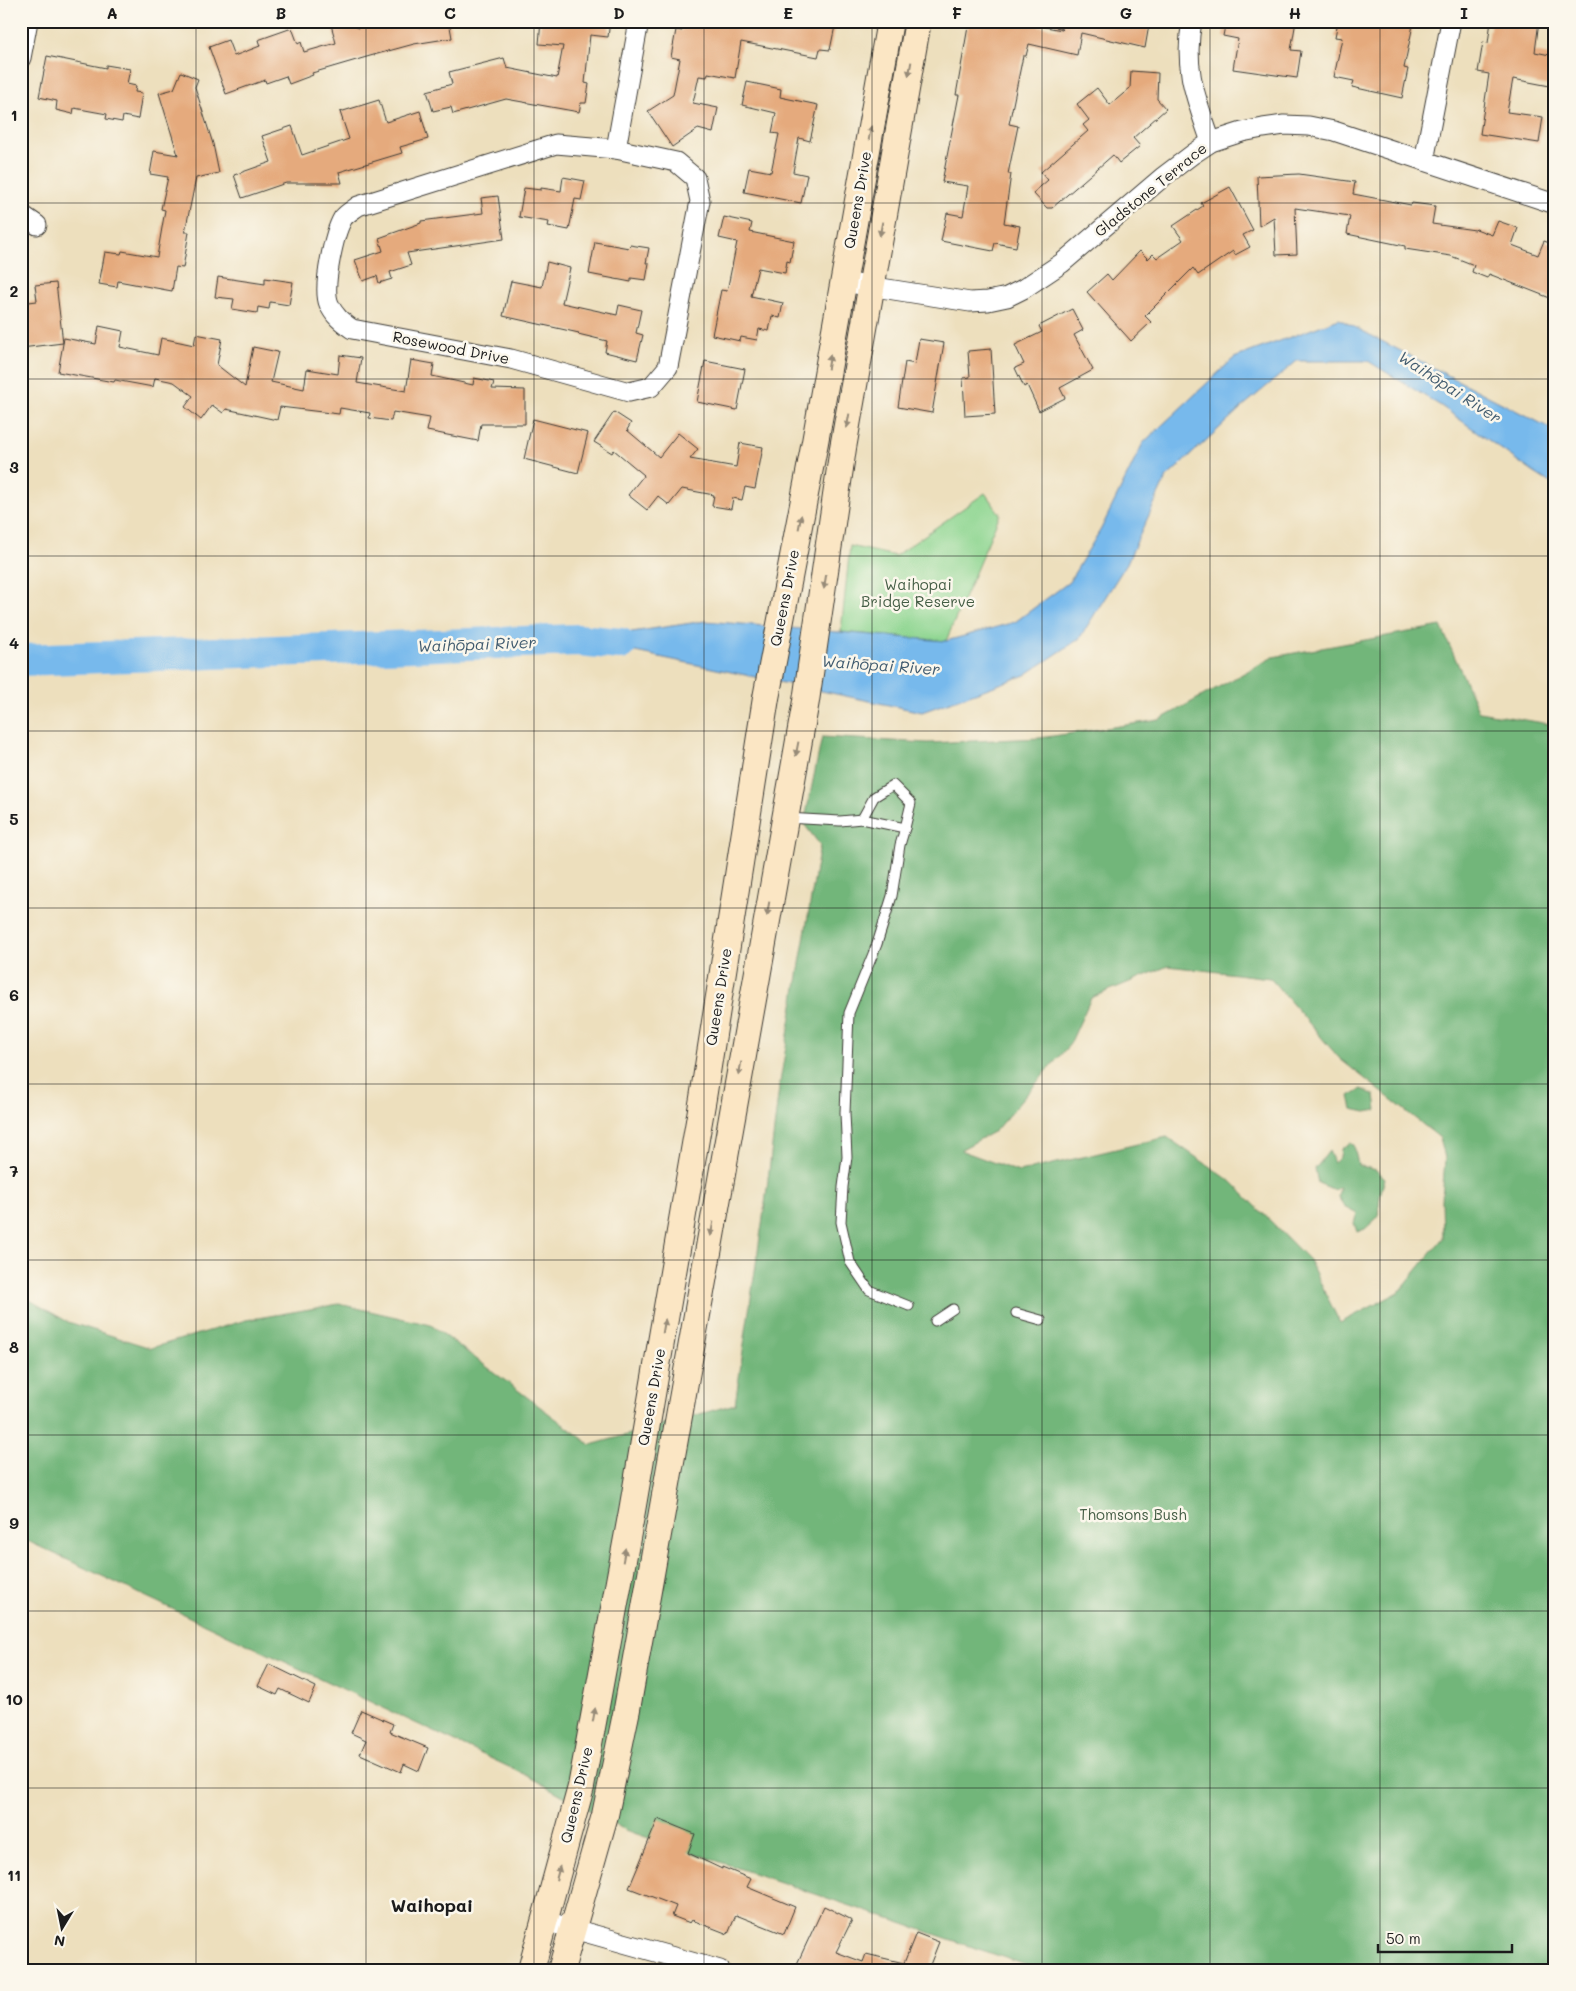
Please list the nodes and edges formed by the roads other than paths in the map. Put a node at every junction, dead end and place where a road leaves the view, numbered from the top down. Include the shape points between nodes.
1 (28, 21) edge
2 (639, 21) edge
3 (890, 21) edge
4 (918, 21) edge
5 (1192, 21) edge
6 (1451, 21) edge
7 (21, 58) edge
8 (1211, 142) junction
9 (616, 149) junction
10 (1424, 161) junction
11 (1555, 204) edge
12 (21, 214) edge
13 (38, 225) dead end
14 (843, 282) junction
15 (871, 287) junction
16 (784, 818) junction
17 (862, 819) junction
18 (905, 828) junction
19 (703, 1098) junction
20 (735, 1103) junction
21 (909, 1306) dead end
22 (953, 1309) dead end
23 (1016, 1313) dead end
24 (935, 1320) dead end
25 (1040, 1320) dead end
26 (545, 1920) junction
27 (573, 1929) junction
28 (531, 1970) edge
29 (562, 1970) edge
30 (720, 1970) edge

1 - 7 street
2 - 9 street
14 -> 3 main road, Queens Drive
4 -> 15 main road, Queens Drive
5 - 8 street via 1189,67
6 - 10 street
8 - 10 street, Gladstone Terrace via 1263,128 1309,126 1358,137
8 - 15 street, Gladstone Terrace via 1164,176 1042,277 1007,296 970,302
9 - 9 street, Rosewood Drive via 676,162 695,178 700,201 668,366 651,387 629,392 511,359 352,329 337,319 328,303 327,284 337,230 344,216 358,206 556,144
10 - 11 street, Gladstone Terrace
12 - 13 street
14 - 15 street, Gladstone Terrace
19 -> 14 main road, Queens Drive via 766,698
15 -> 16 main road, Queens Drive via 806,701
16 - 17 lane
16 -> 20 main road, Queens Drive
17 - 18 lane
17 - 18 lane via 874,797 893,785 911,803
18 - 21 lane via 892,896 877,944 848,1013 844,1113 847,1157 841,1222 850,1262 869,1290
19 - 20 main road
26 -> 19 main road, Queens Drive via 581,1787
20 -> 27 main road, Queens Drive via 627,1710 605,1815
22 - 24 lane
23 - 25 lane
26 - 27 street
26 - 28 main road, Queens Drive
27 - 29 main road, Queens Drive
27 - 30 street

